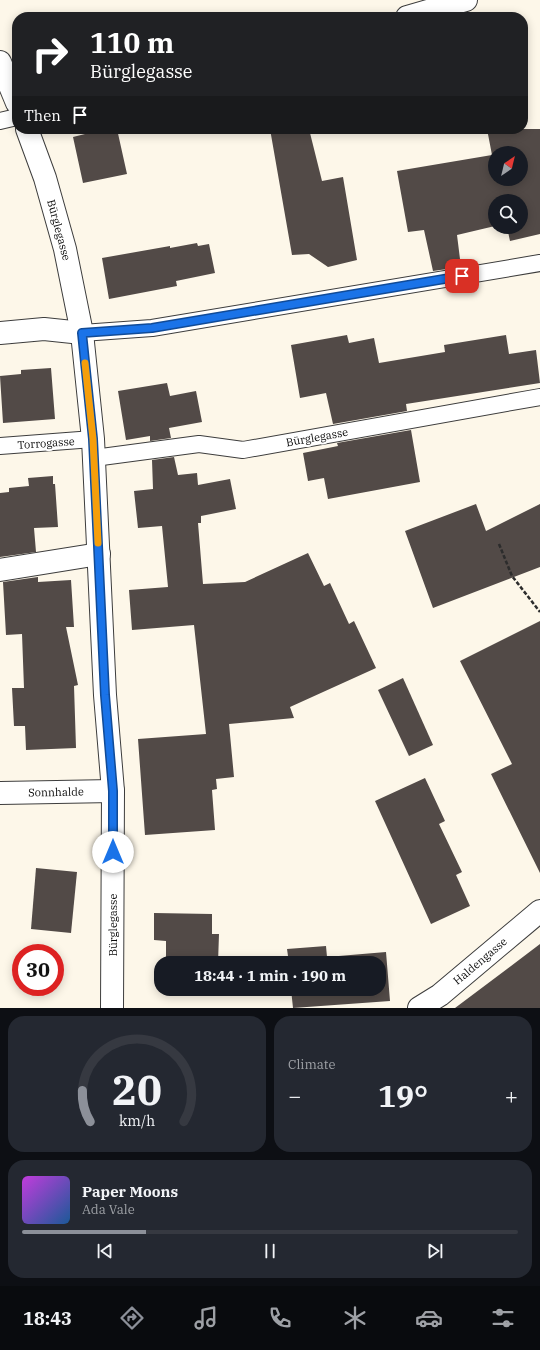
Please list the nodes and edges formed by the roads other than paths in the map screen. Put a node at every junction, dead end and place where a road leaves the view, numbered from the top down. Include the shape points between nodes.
1 (466, 0) edge
2 (424, 12) edge
3 (0, 62) edge
4 (12, 91) edge
5 (12, 118) edge
6 (0, 121) edge
7 (29, 134) edge
8 (540, 263) edge
9 (0, 333) edge
10 (82, 333) junction
11 (540, 397) edge
12 (0, 446) edge
13 (93, 449) junction
14 (99, 554) junction
15 (0, 570) edge
16 (113, 791) junction
17 (0, 793) edge
18 (540, 912) edge
19 (112, 1008) edge
20 (419, 1008) edge

1 - 2 street
3 - 4 street
5 - 6 lane
7 - 10 street, Bürglegasse via 45,178 65,249
8 - 10 lane via 152,328
9 - 10 street via 44,329
10 - 13 street, Bürglegasse
11 - 13 lane, Bürglegasse via 243,450 199,444
12 - 13 lane, Torrogasse
13 - 14 street, Bürglegasse
14 - 15 street
14 - 16 street, Bürglegasse via 105,695
16 - 17 street, Sonnhalde
16 - 19 street, Bürglegasse
18 - 20 street, Haldengasse via 440,995

